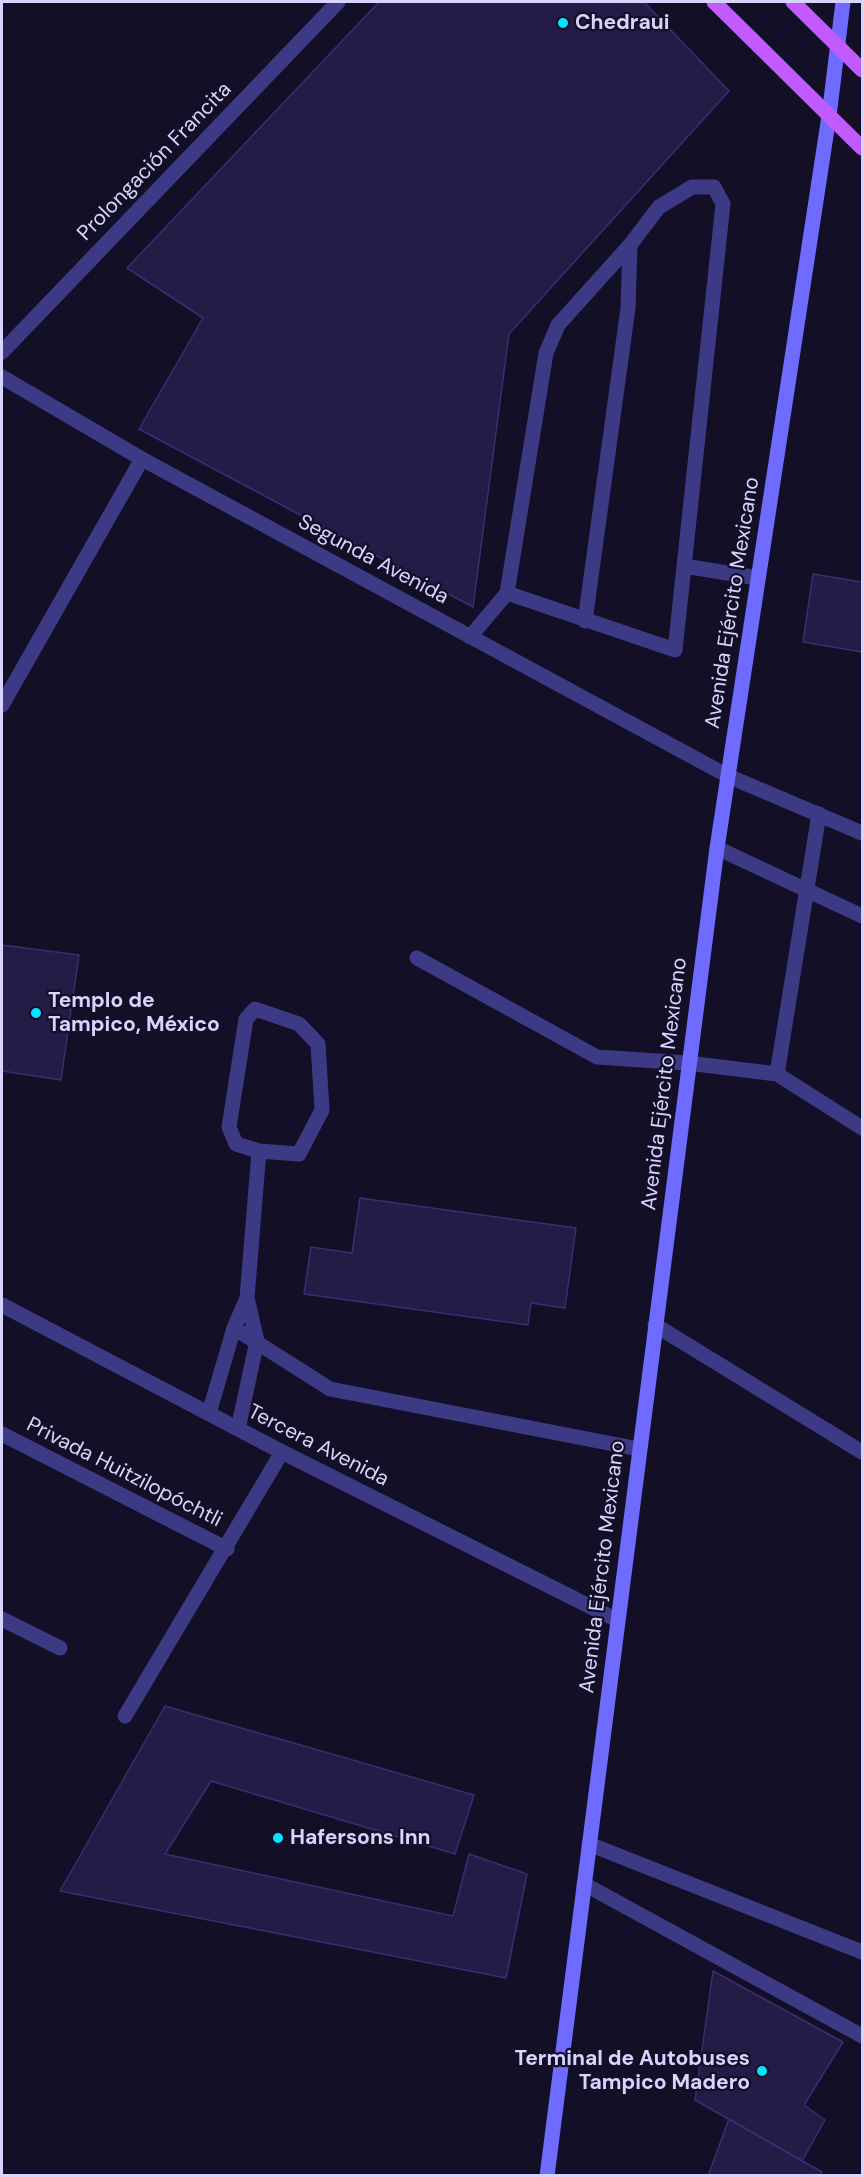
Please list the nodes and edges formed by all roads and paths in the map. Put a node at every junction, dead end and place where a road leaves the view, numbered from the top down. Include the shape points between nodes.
1 (338, 2) edge
2 (714, 2) edge
3 (793, 2) edge
4 (843, 2) edge
5 (837, 45) junction
6 (862, 70) edge
7 (829, 116) junction
8 (862, 148) edge
9 (630, 245) junction
10 (2, 352) edge
11 (2, 377) edge
12 (142, 459) junction
13 (684, 566) junction
14 (758, 578) junction
15 (507, 593) junction
16 (585, 621) junction
17 (470, 637) junction
18 (2, 705) edge
19 (728, 776) junction
20 (819, 814) junction
21 (862, 833) edge
22 (717, 848) junction
23 (807, 889) junction
24 (862, 916) edge
25 (417, 958) dead end
26 (688, 1063) junction
27 (777, 1074) junction
28 (862, 1128) edge
29 (259, 1150) junction
30 (247, 1298) junction
31 (2, 1305) edge
32 (655, 1325) junction
33 (234, 1328) junction
34 (257, 1341) junction
35 (208, 1413) junction
36 (238, 1429) junction
37 (2, 1434) edge
38 (639, 1449) junction
39 (282, 1452) junction
40 (862, 1452) edge
41 (227, 1549) junction
42 (2, 1618) edge
43 (617, 1620) junction
44 (60, 1648) dead end
45 (125, 1716) dead end
46 (589, 1844) junction
47 (584, 1884) junction
48 (862, 1952) edge
49 (862, 2036) edge
50 (547, 2175) edge

1 - 10 street, Prolongación Francita
2 - 7 main road
3 - 5 main road
4 - 5 main road, Avenida Ejército Mexicano
5 - 6 main road
5 - 7 main road, Avenida Ejército Mexicano
7 - 8 main road
7 - 14 main road, Avenida Ejército Mexicano
9 - 13 street via 659,207 692,187 714,187 723,204
9 - 15 street via 558,325 546,353
9 - 16 street via 628,308
11 - 12 street, Segunda Avenida
12 - 17 street, Segunda Avenida
12 - 18 street
13 - 14 street
13 - 16 street via 675,650
14 - 19 main road, Avenida Ejército Mexicano
15 - 16 street
15 - 17 street
17 - 19 street, Segunda Avenida
19 - 20 street, Segunda Avenida
19 - 22 main road, Avenida Ejército Mexicano
20 - 21 street, Segunda Avenida
20 - 23 street
22 - 23 street
22 - 26 main road, Avenida Ejército Mexicano
23 - 24 street
23 - 27 street
25 - 26 street via 597,1057
26 - 27 street
26 - 32 main road, Avenida Ejército Mexicano
27 - 28 street
29 - 29 street via 299,1154 322,1110 318,1044 299,1024 255,1010 246,1019 229,1127 236,1144
29 - 30 street
30 - 33 street
30 - 34 street
31 - 35 street, Tercera Avenida
32 - 38 main road, Avenida Ejército Mexicano
32 - 40 street
33 - 34 street
33 - 35 street
34 - 36 street
34 - 38 street via 330,1389
35 - 36 street, Tercera Avenida
36 - 39 street, Tercera Avenida
37 - 41 street, Privada Huitzilopóchtli
38 - 43 main road, Avenida Ejército Mexicano
39 - 41 street
39 - 43 street, Tercera Avenida
41 - 45 street
42 - 44 street
43 - 46 main road, Avenida Ejército Mexicano
46 - 47 main road, Avenida Ejército Mexicano
46 - 48 street
47 - 49 street
47 - 50 main road, Avenida Ejército Mexicano

